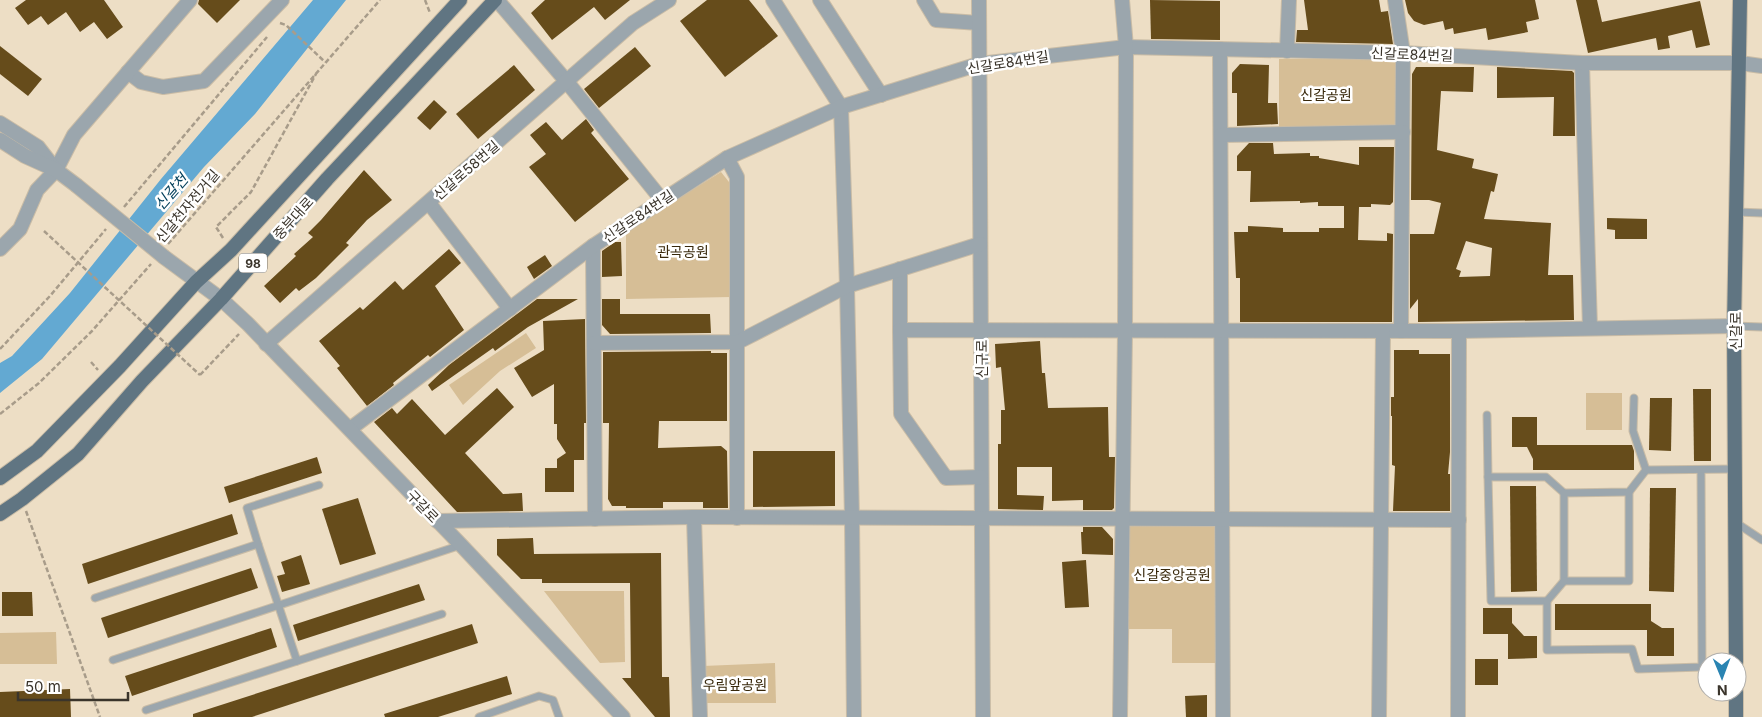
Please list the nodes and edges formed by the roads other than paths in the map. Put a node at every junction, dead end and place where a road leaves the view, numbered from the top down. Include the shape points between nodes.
1 (190, 0) edge
2 (282, 0) edge
3 (460, 0) edge
4 (496, 0) edge
5 (669, 0) edge
6 (773, 0) edge
7 (820, 0) edge
8 (924, 0) edge
9 (978, 0) edge
10 (1122, 0) edge
11 (1289, 0) edge
12 (1396, 0) edge
13 (1740, 0) edge
14 (979, 23) junction
15 (1126, 48) junction
16 (1220, 49) junction
17 (1287, 50) junction
18 (1403, 53) junction
19 (1582, 63) junction
20 (979, 64) junction
21 (1740, 64) junction
22 (1762, 66) edge
23 (128, 72) junction
24 (567, 82) junction
25 (881, 95) junction
26 (841, 107) junction
27 (0, 123) edge
28 (1403, 132) junction
29 (1220, 135) junction
30 (0, 140) edge
31 (728, 158) junction
32 (56, 170) junction
33 (662, 200) junction
34 (429, 203) junction
35 (1737, 212) junction
36 (1762, 212) edge
37 (980, 244) junction
38 (593, 246) junction
39 (0, 249) edge
40 (900, 270) junction
41 (196, 282) junction
42 (847, 286) junction
43 (221, 299) junction
44 (510, 309) junction
45 (1734, 326) junction
46 (1762, 327) edge
47 (1590, 328) junction
48 (900, 330) junction
49 (1459, 330) junction
50 (1126, 331) junction
51 (1222, 331) junction
52 (1383, 331) junction
53 (1401, 331) junction
54 (981, 332) junction
55 (738, 342) junction
56 (594, 343) junction
57 (266, 344) junction
58 (1634, 398) dead end
59 (1487, 415) dead end
60 (350, 429) junction
61 (1735, 469) junction
62 (1646, 470) junction
63 (1701, 470) junction
64 (981, 477) junction
65 (1488, 477) junction
66 (0, 478) edge
67 (319, 486) dead end
68 (1629, 492) junction
69 (1564, 493) junction
70 (0, 514) edge
71 (694, 517) junction
72 (737, 518) junction
73 (852, 518) junction
74 (982, 518) junction
75 (1122, 518) junction
76 (595, 519) junction
77 (1223, 519) junction
78 (1381, 520) junction
79 (1459, 520) junction
80 (437, 521) junction
81 (1735, 522) junction
82 (1762, 540) edge
83 (258, 544) junction
84 (461, 546) junction
85 (1564, 581) junction
86 (95, 598) dead end
87 (1547, 601) junction
88 (280, 605) junction
89 (442, 614) dead end
90 (1736, 652) edge
91 (113, 660) dead end
92 (298, 660) junction
93 (1736, 702) edge
94 (146, 710) dead end
95 (479, 717) edge
96 (559, 717) edge
97 (623, 717) edge
98 (700, 717) edge
99 (854, 717) edge
100 (983, 717) edge
101 (1120, 717) edge
102 (1223, 717) edge
103 (1379, 717) edge
104 (1458, 717) edge
105 (1736, 717) edge

1 - 23 street
2 - 23 street via 204,81 164,87 141,82
3 - 41 main road, 중부대로 / 98 via 231,250
4 - 24 street
4 - 43 main road, 중부대로 / 98 via 327,179
5 - 24 street, 신갈로58번길 via 634,23
6 - 26 street
7 - 25 street
8 - 14 street via 936,20
9 - 14 street, 신구로
10 - 15 street
11 - 17 street
12 - 18 street
13 - 21 main road, 신갈로
14 - 20 street, 신구로
15 - 16 street, 신갈로84번길
15 - 20 street, 신갈로84번길
15 - 50 street
16 - 17 street, 신갈로84번길
16 - 29 street
17 - 18 street, 신갈로84번길
18 - 19 street, 신갈로84번길
18 - 28 street
19 - 21 street, 신갈로84번길
19 - 47 street
20 - 25 street, 신갈로84번길
20 - 37 street, 신구로
21 - 22 street, 신갈로84번길
21 - 35 main road, 신갈로
23 - 32 street via 74,135
24 - 33 street
24 - 34 street, 신갈로58번길
25 - 26 street, 신갈로84번길
26 - 31 street, 신갈로84번길
26 - 42 street
27 - 32 street via 38,146
28 - 29 street
28 - 53 street
29 - 51 street
30 - 32 street
31 - 33 street, 신갈로84번길
31 - 55 street via 737,177
32 - 39 street via 37,190 20,229
32 - 41 street, 구갈로, bridge
33 - 38 street, 신갈로84번길
34 - 44 street
34 - 57 street, 신갈로58번길
35 - 36 lane
35 - 45 main road, 신갈로
37 - 40 street
37 - 54 street, 신구로
38 - 44 street, 신갈로84번길
38 - 56 street
40 - 42 street
40 - 48 street
41 - 43 street, 구갈로
41 - 66 main road, 중부대로 / 98 via 37,451
42 - 55 street
42 - 73 street
43 - 57 street, 구갈로
43 - 70 main road, 중부대로 / 98 via 78,454
44 - 60 street, 신갈로84번길
45 - 46 lane
45 - 47 street
45 - 61 main road, 신갈로
47 - 49 street
48 - 54 street
48 - 64 street via 900,414 946,478
49 - 53 street
49 - 79 street
50 - 51 street
50 - 54 street
50 - 75 street
51 - 52 street
51 - 77 street
52 - 53 street
52 - 78 street
54 - 64 street, 신구로
55 - 56 street
55 - 72 street
56 - 76 street
57 - 60 street, 구갈로
58 - 62 lane via 1633,431
59 - 65 lane
60 - 80 street, 구갈로
61 - 63 lane
61 - 81 main road, 신갈로
62 - 63 lane
62 - 68 lane
63 - 87 lane via 1702,667 1638,669 1632,650 1547,650
64 - 74 street, 신구로
65 - 69 lane via 1546,477
65 - 87 lane via 1491,601
67 - 83 lane via 247,508
68 - 69 lane
68 - 85 lane via 1629,581
69 - 85 lane
71 - 72 street
71 - 76 street
71 - 98 street
72 - 73 street
73 - 74 street
73 - 99 street
74 - 75 street
74 - 100 street, 신구로
75 - 77 street
75 - 101 street
76 - 80 street
77 - 78 street
77 - 102 street
78 - 79 street
78 - 103 street
79 - 104 street
80 - 84 street, 구갈로
81 - 82 lane
81 - 90 main road, 신갈로
83 - 86 lane
83 - 88 lane
84 - 88 lane
84 - 97 street, 구갈로
85 - 87 lane
88 - 91 lane
88 - 92 lane
89 - 92 lane
92 - 94 lane
93 - 105 main road
95 - 96 lane via 539,696 554,700

